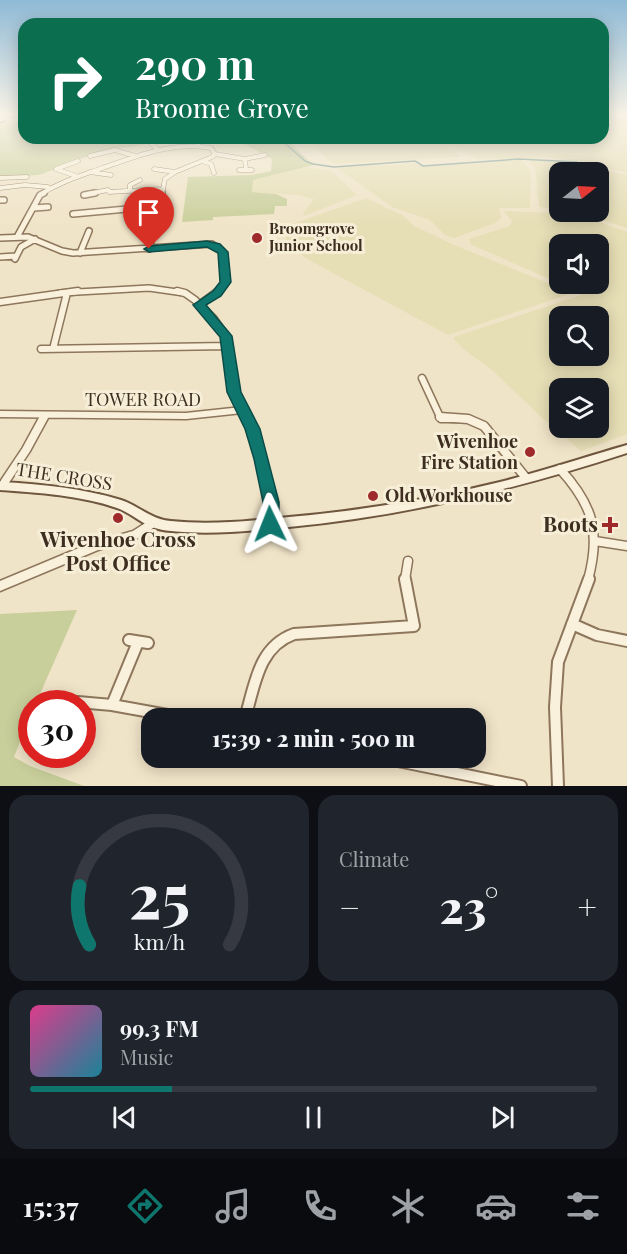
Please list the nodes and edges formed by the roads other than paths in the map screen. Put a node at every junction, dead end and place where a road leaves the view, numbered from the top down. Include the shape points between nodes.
1 (103, 153) edge
2 (123, 153) edge
3 (145, 153) edge
4 (215, 154) joint
5 (265, 155) dead end
6 (90, 156) dead end
7 (135, 156) junction
8 (245, 159) junction
9 (78, 161) dead end
10 (202, 162) junction
11 (154, 169) dead end
12 (239, 170) dead end
13 (90, 172) junction
14 (175, 172) junction
15 (214, 173) dead end
16 (111, 175) dead end
17 (27, 177) dead end
18 (76, 177) junction
19 (0, 178) edge
20 (140, 180) dead end
21 (0, 188) edge
22 (48, 188) junction
23 (162, 189) junction
24 (130, 191) junction
25 (84, 195) dead end
26 (159, 206) junction
27 (48, 207) dead end
28 (34, 208) junction
29 (73, 214) dead end
30 (88, 231) dead end
31 (17, 237) junction
32 (0, 238) edge
33 (35, 239) junction
34 (149, 249) junction
35 (80, 253) junction
36 (0, 257) edge
37 (67, 293) junction
38 (0, 302) edge
39 (199, 305) junction
40 (227, 346) junction
41 (41, 349) dead end
42 (53, 349) junction
43 (422, 378) dead end
44 (242, 410) junction
45 (0, 414) edge
46 (45, 415) junction
47 (627, 449) edge
48 (560, 469) junction
49 (526, 478) junction
50 (1, 486) edge
51 (153, 522) junction
52 (270, 524) junction
53 (595, 541) junction
54 (627, 546) edge
55 (408, 561) dead end
56 (0, 586) edge
57 (572, 624) junction
58 (627, 641) edge
59 (138, 642) dead end
60 (96, 704) edge
61 (112, 705) junction
62 (248, 708) edge
63 (141, 710) edge
64 (432, 768) edge
65 (521, 786) edge
66 (558, 786) edge

1 - 6 street
2 - 7 street
3 - 7 street
4 - 8 street
4 - 10 street
5 - 8 street
7 - 13 street
8 - 12 street via 249,170
9 - 18 street via 56,169
10 - 14 street
10 - 15 street via 211,165
11 - 14 street
13 - 16 street
13 - 18 street
14 - 23 street via 165,179
17 - 19 street
18 - 22 street
20 - 24 street via 130,185
21 - 22 street
22 - 28 street
23 - 24 street
23 - 26 street
24 - 25 street via 97,190
26 - 29 street
26 - 34 street
27 - 28 street
28 - 31 street
30 - 35 street
31 - 32 street
31 - 33 street
33 - 35 street via 62,251
33 - 36 street via 21,247 15,258
34 - 35 street
34 - 39 street via 212,244 222,250 226,282
37 - 38 street
37 - 39 street via 160,288 185,293
37 - 42 street
39 - 40 street via 224,333
40 - 42 street
40 - 44 street via 234,392
41 - 42 street
43 - 49 street via 441,419 458,417 484,426
44 - 46 street, TOWER ROAD via 186,416
44 - 52 street via 253,429 261,459 271,502
45 - 46 street, TOWER ROAD
46 - 50 street
47 - 48 main road, THE CROSS
48 - 49 main road, THE CROSS
48 - 53 street via 585,497
49 - 52 main road, THE CROSS via 397,509
50 - 51 main road, THE CROSS via 100,498 131,508
51 - 52 main road, THE CROSS via 185,528
51 - 56 street via 137,534 87,549
53 - 54 street
53 - 57 street via 589,580
55 - 62 street via 405,581 414,626 294,634 280,640 266,652
57 - 58 street via 597,635
57 - 66 street via 558,664
59 - 61 street
60 - 61 street
61 - 63 street
64 - 65 street

